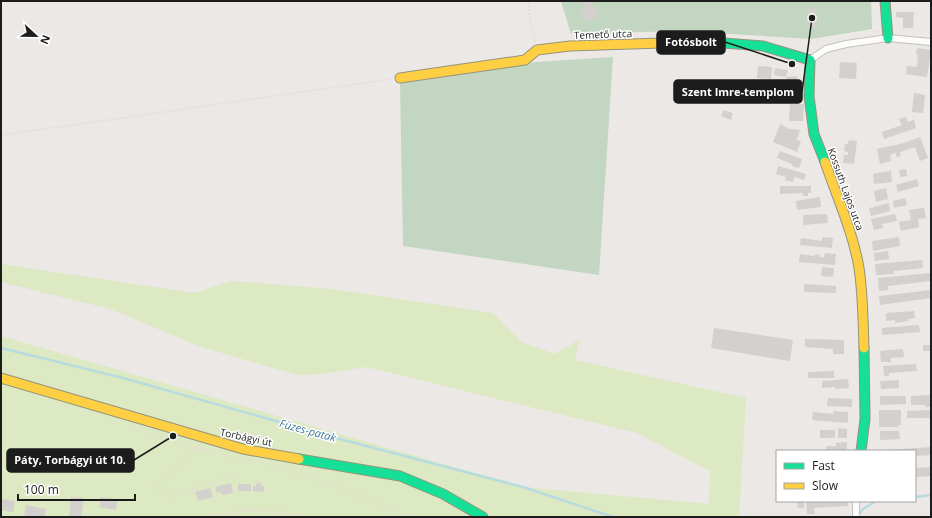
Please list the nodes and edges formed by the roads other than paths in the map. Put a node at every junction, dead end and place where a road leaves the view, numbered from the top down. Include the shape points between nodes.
1 (885, 1) edge
2 (888, 38) junction
3 (931, 42) edge
4 (810, 60) junction
5 (400, 78) road end
6 (1, 378) edge
7 (861, 450) edge
8 (856, 502) edge
9 (856, 515) edge
10 (483, 517) edge

1 - 2 street
2 - 3 street
2 - 4 street via 826,49
4 - 5 street, Temető utca via 764,46 724,43 570,46 537,50 525,60
4 - 7 street, Kossuth Lajos utca via 809,96 814,134 851,233 859,268 863,315 865,419
6 - 10 street, Torbágyi út via 243,449 400,476 447,494
8 - 9 street

